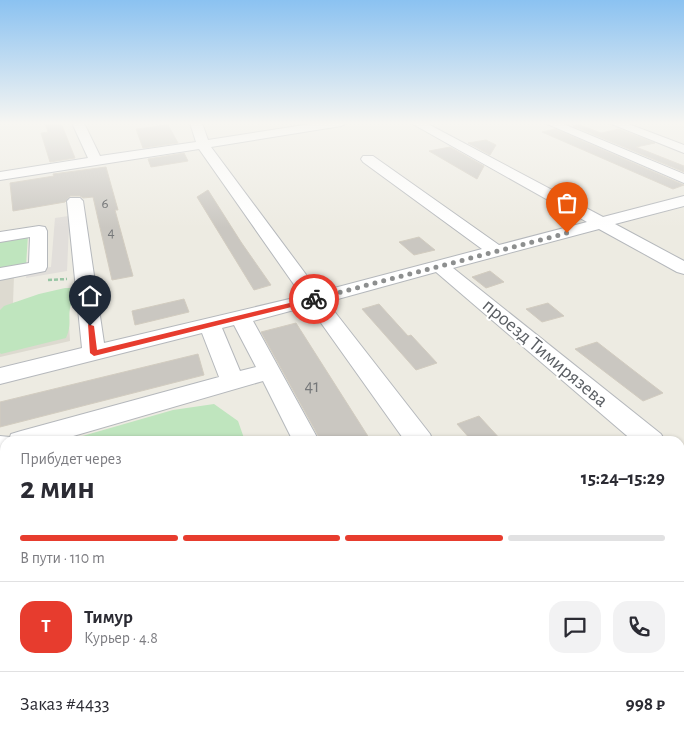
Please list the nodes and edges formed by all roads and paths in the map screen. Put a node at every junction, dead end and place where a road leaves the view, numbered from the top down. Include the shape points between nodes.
1 (95, 158) edge
2 (117, 158) edge
3 (212, 158) edge
4 (482, 158) edge
5 (634, 158) edge
6 (368, 159) dead end
7 (96, 161) junction
8 (0, 176) edge
9 (684, 179) edge
10 (75, 201) dead end
11 (684, 201) edge
12 (603, 224) junction
13 (0, 238) edge
14 (495, 250) junction
15 (440, 266) junction
16 (684, 268) edge
17 (0, 274) edge
18 (314, 299) junction
19 (240, 317) junction
20 (210, 325) junction
21 (94, 353) junction
22 (270, 371) junction
23 (0, 376) edge
24 (233, 382) junction
25 (39, 436) edge
26 (303, 436) edge
27 (416, 436) edge
28 (645, 436) edge

1 - 7 street
2 - 7 street
3 - 18 street
4 - 12 street
5 - 9 street
6 - 14 street
7 - 8 street
10 - 21 street
11 - 12 street
12 - 14 street
12 - 16 street
13 - 17 street via 39,231 38,267
14 - 15 street
15 - 18 street
15 - 28 street, проезд Тимирязева
18 - 19 street
18 - 27 street
19 - 20 street
19 - 22 street
20 - 21 street
20 - 24 street
21 - 23 street
22 - 24 street
22 - 26 street
24 - 25 street

